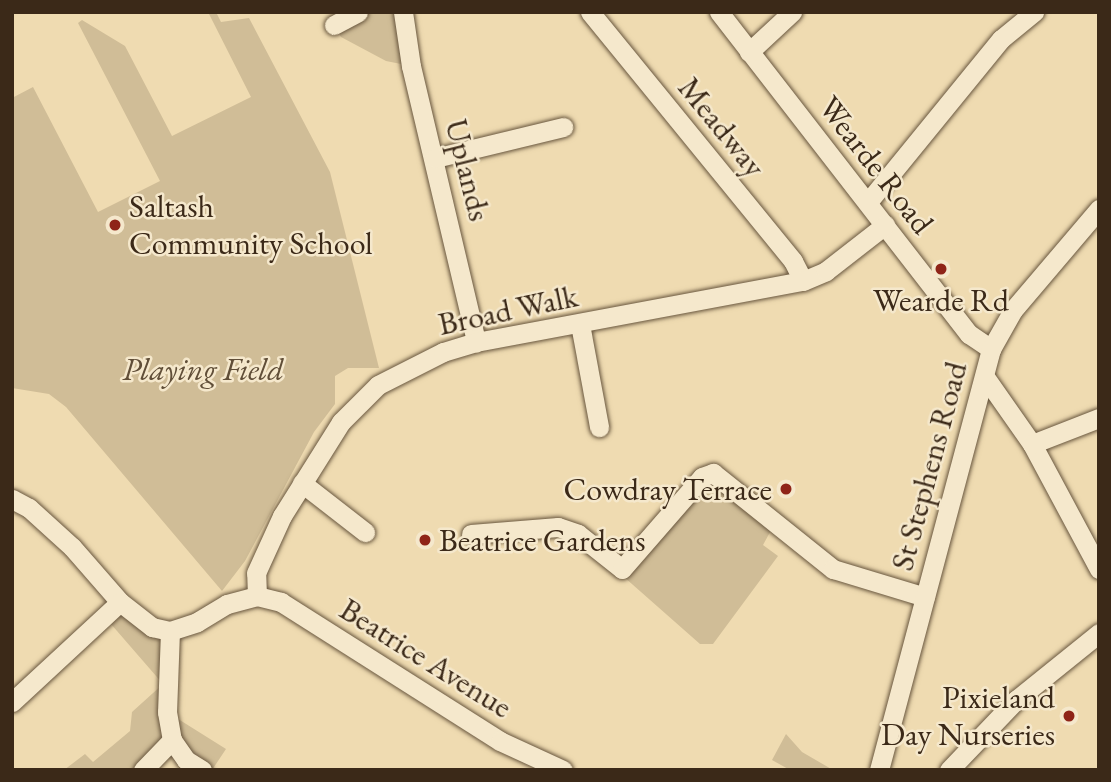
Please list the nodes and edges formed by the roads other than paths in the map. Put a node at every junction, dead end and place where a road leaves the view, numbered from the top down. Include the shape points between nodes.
1 (358, 12) edge
2 (402, 12) edge
3 (590, 12) edge
4 (719, 12) edge
5 (792, 12) edge
6 (1034, 12) edge
7 (334, 25) dead end
8 (749, 52) junction
9 (563, 127) dead end
10 (435, 158) junction
11 (868, 202) junction
12 (1099, 209) edge
13 (885, 225) junction
14 (803, 281) junction
15 (580, 324) junction
16 (476, 342) junction
17 (991, 349) junction
18 (985, 377) junction
19 (1099, 418) edge
20 (599, 427) dead end
21 (1032, 444) junction
22 (302, 483) junction
23 (12, 499) edge
24 (365, 532) dead end
25 (471, 534) dead end
26 (1099, 569) edge
27 (257, 596) junction
28 (925, 597) junction
29 (120, 601) junction
30 (170, 631) junction
31 (1099, 633) edge
32 (12, 702) edge
33 (172, 740) junction
34 (558, 769) edge
35 (143, 770) edge
36 (202, 770) edge
37 (878, 770) edge
38 (949, 770) edge

1 - 7 street
2 - 10 street, Uplands
3 - 14 street, Meadway via 779,243
4 - 8 street, Wearde Road
5 - 8 street
6 - 11 street via 1001,39
8 - 11 street, Wearde Road
9 - 10 street
10 - 16 street, Uplands
11 - 13 street, Wearde Road
12 - 17 street, St Stephens Road via 1013,310
13 - 14 street, Broad Walk via 826,271
13 - 17 street, Wearde Road via 969,334
14 - 15 street, Broad Walk
15 - 16 street, Broad Walk
15 - 20 street
16 - 22 street, Broad Walk via 432,357 378,385 341,422
17 - 18 street, St Stephens Road
18 - 21 street
18 - 28 street, St Stephens Road
19 - 21 street
21 - 26 street
22 - 24 street
22 - 27 street, Broad Walk via 263,551 256,573
23 - 29 street via 29,508 72,547
25 - 28 street via 558,527 578,534 626,576 702,477 713,473 724,477 833,569
27 - 30 street via 227,604
27 - 34 street, Beatrice Avenue via 281,602 438,705
28 - 37 street, St Stephens Road
29 - 30 street via 152,627
29 - 32 street
30 - 33 street via 167,712
31 - 38 street via 1016,700
33 - 35 street
33 - 36 street via 186,760

